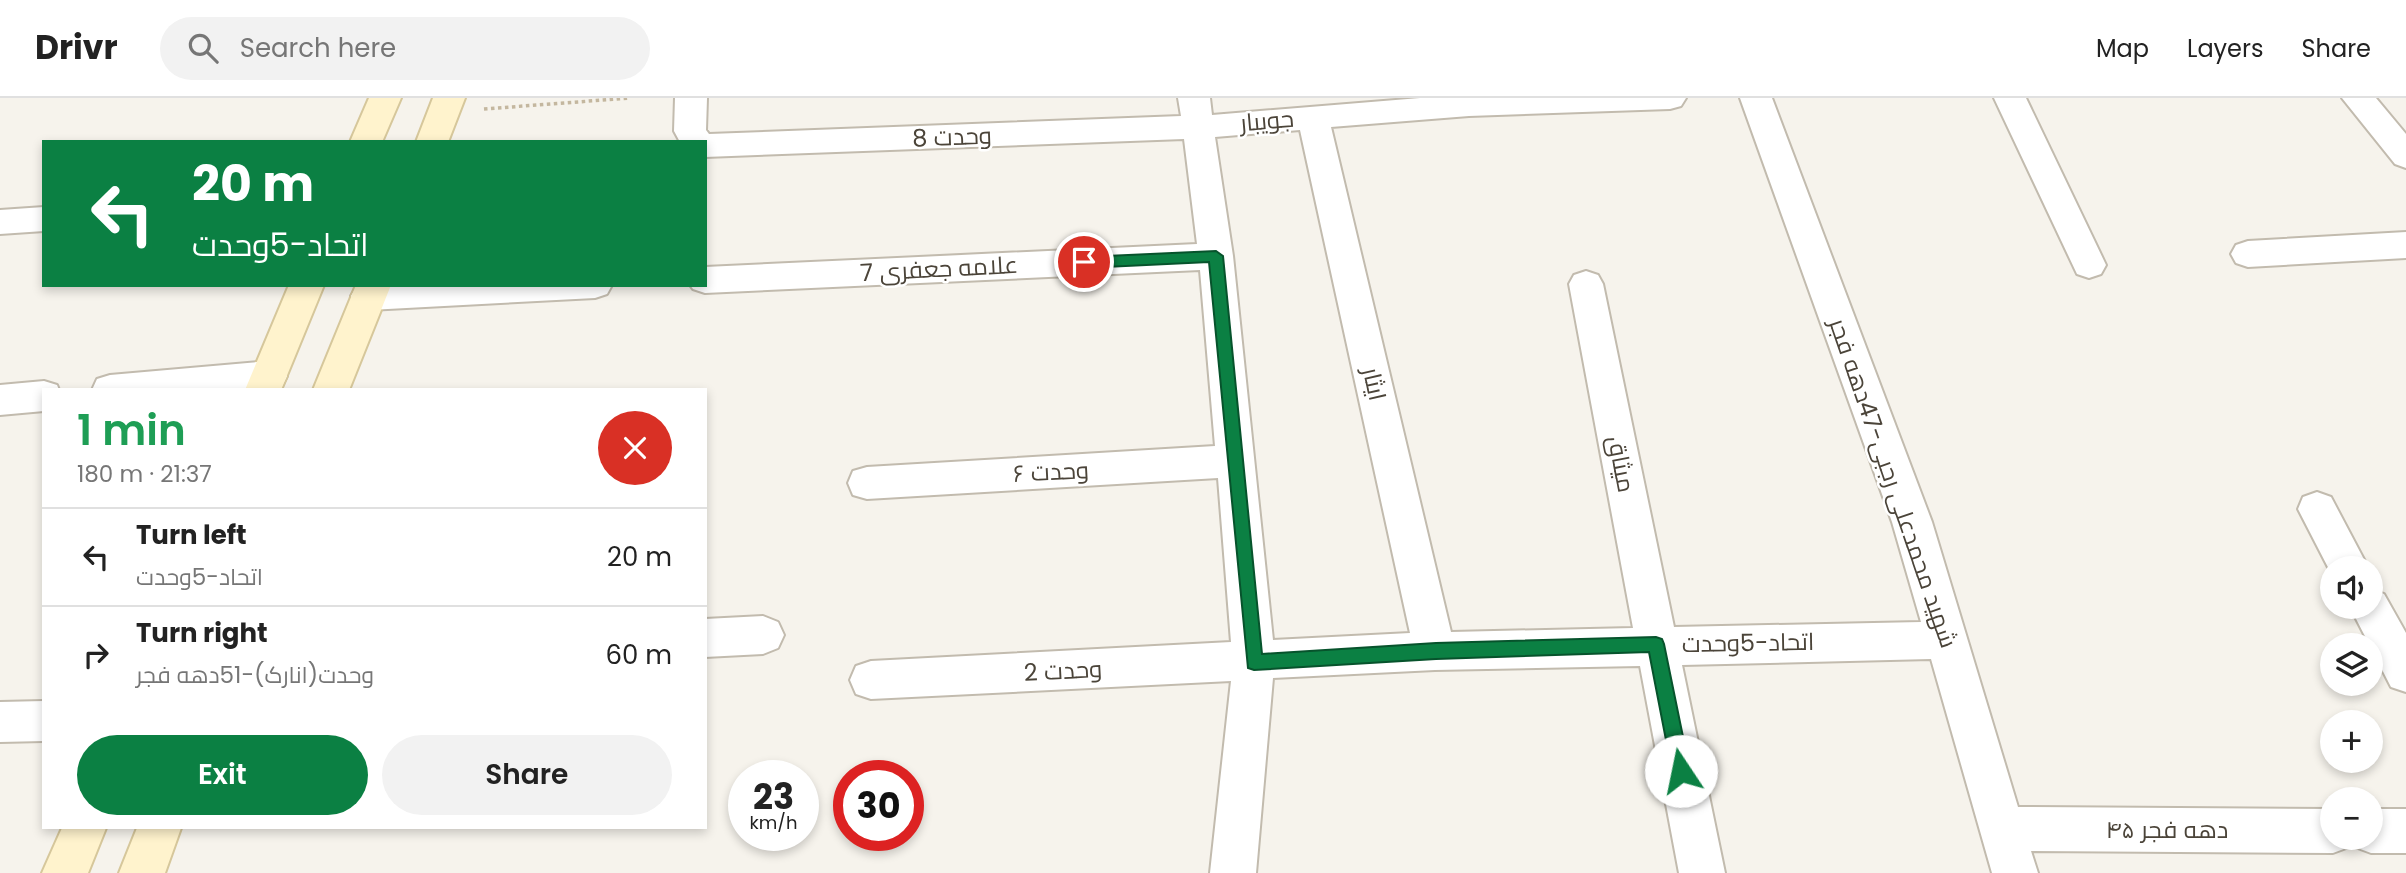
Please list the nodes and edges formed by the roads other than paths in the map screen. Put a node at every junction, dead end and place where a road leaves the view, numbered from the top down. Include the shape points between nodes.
1 (384, 98) edge
2 (691, 98) edge
3 (1644, 98) edge
4 (1670, 98) edge
5 (1756, 98) edge
6 (2010, 98) edge
7 (2358, 98) edge
8 (446, 105) edge
9 (1197, 112) edge
10 (1313, 118) junction
11 (367, 140) edge
12 (433, 140) edge
13 (696, 140) edge
14 (707, 146) edge
15 (2406, 156) edge
16 (42, 219) edge
17 (0, 222) edge
18 (2406, 245) edge
19 (2248, 254) dead end
20 (1216, 256) junction
21 (2089, 265) dead end
22 (707, 280) edge
23 (1586, 284) dead end
24 (306, 287) edge
25 (520, 287) edge
26 (371, 291) edge
27 (266, 383) edge
28 (155, 388) edge
29 (332, 388) edge
30 (42, 396) edge
31 (0, 400) edge
32 (1235, 461) junction
33 (867, 483) dead end
34 (2317, 509) dead end
35 (2342, 556) edge
36 (2377, 619) edge
37 (762, 635) dead end
38 (707, 638) edge
39 (1947, 640) junction
40 (1656, 644) junction
41 (1436, 651) junction
42 (1254, 662) junction
43 (2406, 673) edge
44 (871, 680) dead end
45 (42, 721) edge
46 (0, 722) edge
47 (84, 829) edge
48 (159, 829) edge
49 (2002, 829) junction
50 (2320, 831) edge
51 (2383, 831) edge
52 (2406, 831) edge
53 (65, 873) edge
54 (142, 873) edge
55 (1233, 873) edge
56 (1702, 873) edge
57 (2015, 873) edge

1 - 11 main road
2 - 13 street via 690,131
3 - 4 street, جویبار
3 - 10 street, جویبار via 1469,105
5 - 39 street, شهید محمدعلی رجبی-47دهه فجر via 1912,522
6 - 21 street
7 - 15 street
8 - 12 main road
9 - 10 street, جویبار
9 - 14 street, وحدت 8
9 - 20 street
10 - 41 street, ایثار
16 - 17 street
18 - 19 street
20 - 22 street, علامه جعفری 7
20 - 32 street
23 - 40 street, میثاق
24 - 27 main road
25 - 26 street
26 - 29 main road
27 - 28 street
30 - 31 street
32 - 33 street, وحدت ۶
32 - 42 street
34 - 35 street
36 - 43 street
37 - 38 street
39 - 40 street, اتحاد-5وحدت
39 - 49 street, شهید محمدعلی رجبی-47دهه فجر
40 - 41 street, اتحاد-5وحدت
40 - 56 street, میثاق
41 - 42 street, اتحاد-5وحدت
42 - 44 street, وحدت 2
42 - 55 street
45 - 46 street
47 - 53 main road
48 - 54 main road
49 - 50 street, دهه فجر ۴۵
49 - 57 street, شهید محمدعلی رجبی-47دهه فجر
51 - 52 street

